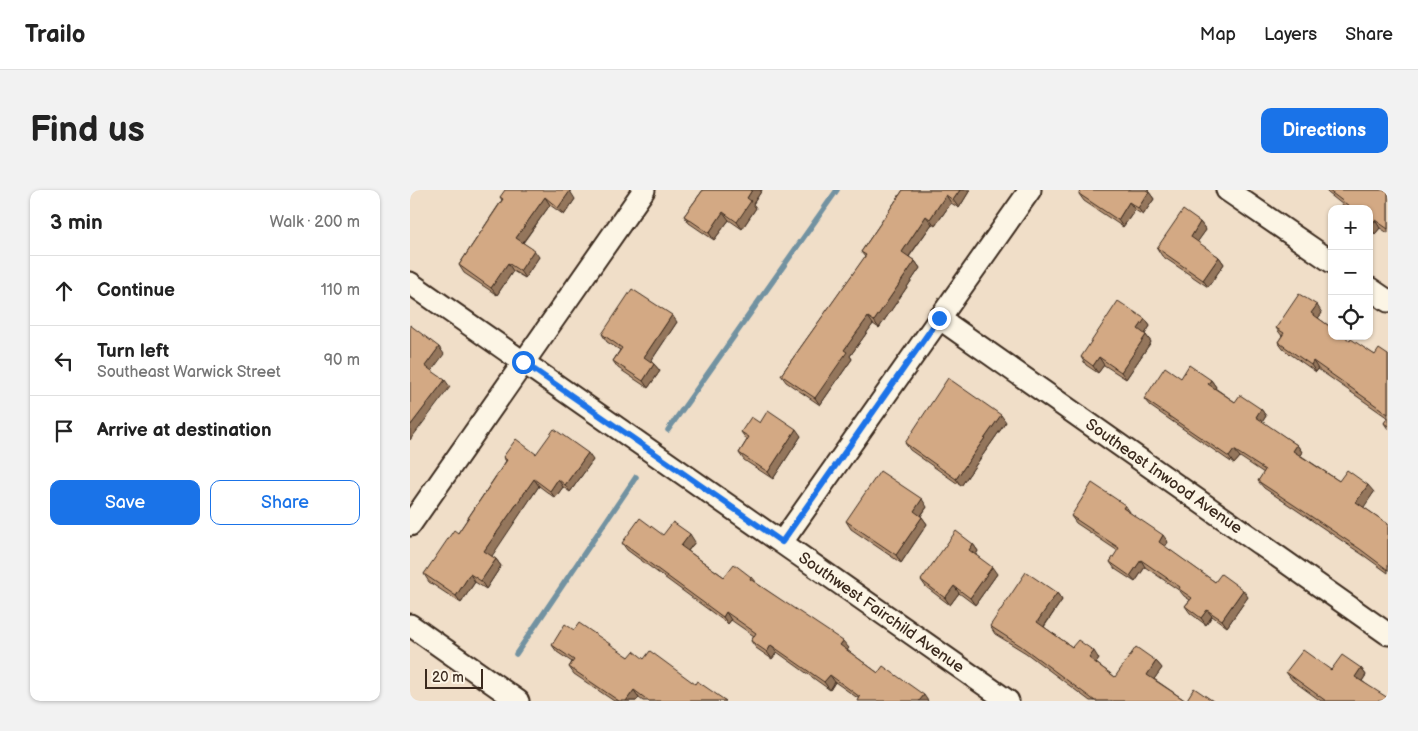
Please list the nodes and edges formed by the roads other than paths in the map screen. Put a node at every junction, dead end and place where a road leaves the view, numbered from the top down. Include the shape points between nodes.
1 (644, 190) edge
2 (1030, 190) edge
3 (1227, 190) edge
4 (1328, 259) edge
5 (410, 283) edge
6 (1373, 291) edge
7 (1388, 302) edge
8 (939, 318) junction
9 (523, 362) junction
10 (410, 525) edge
11 (782, 542) junction
12 (410, 625) edge
13 (1388, 634) edge
14 (518, 701) edge
15 (1008, 701) edge

1 - 9 street
2 - 8 street
3 - 4 street
5 - 9 street, Southwest Fairchild Avenue
6 - 7 street
8 - 11 street
8 - 13 street, Southeast Inwood Avenue
9 - 10 street
9 - 11 street, Southwest Fairchild Avenue
11 - 15 street, Southwest Fairchild Avenue
12 - 14 street

